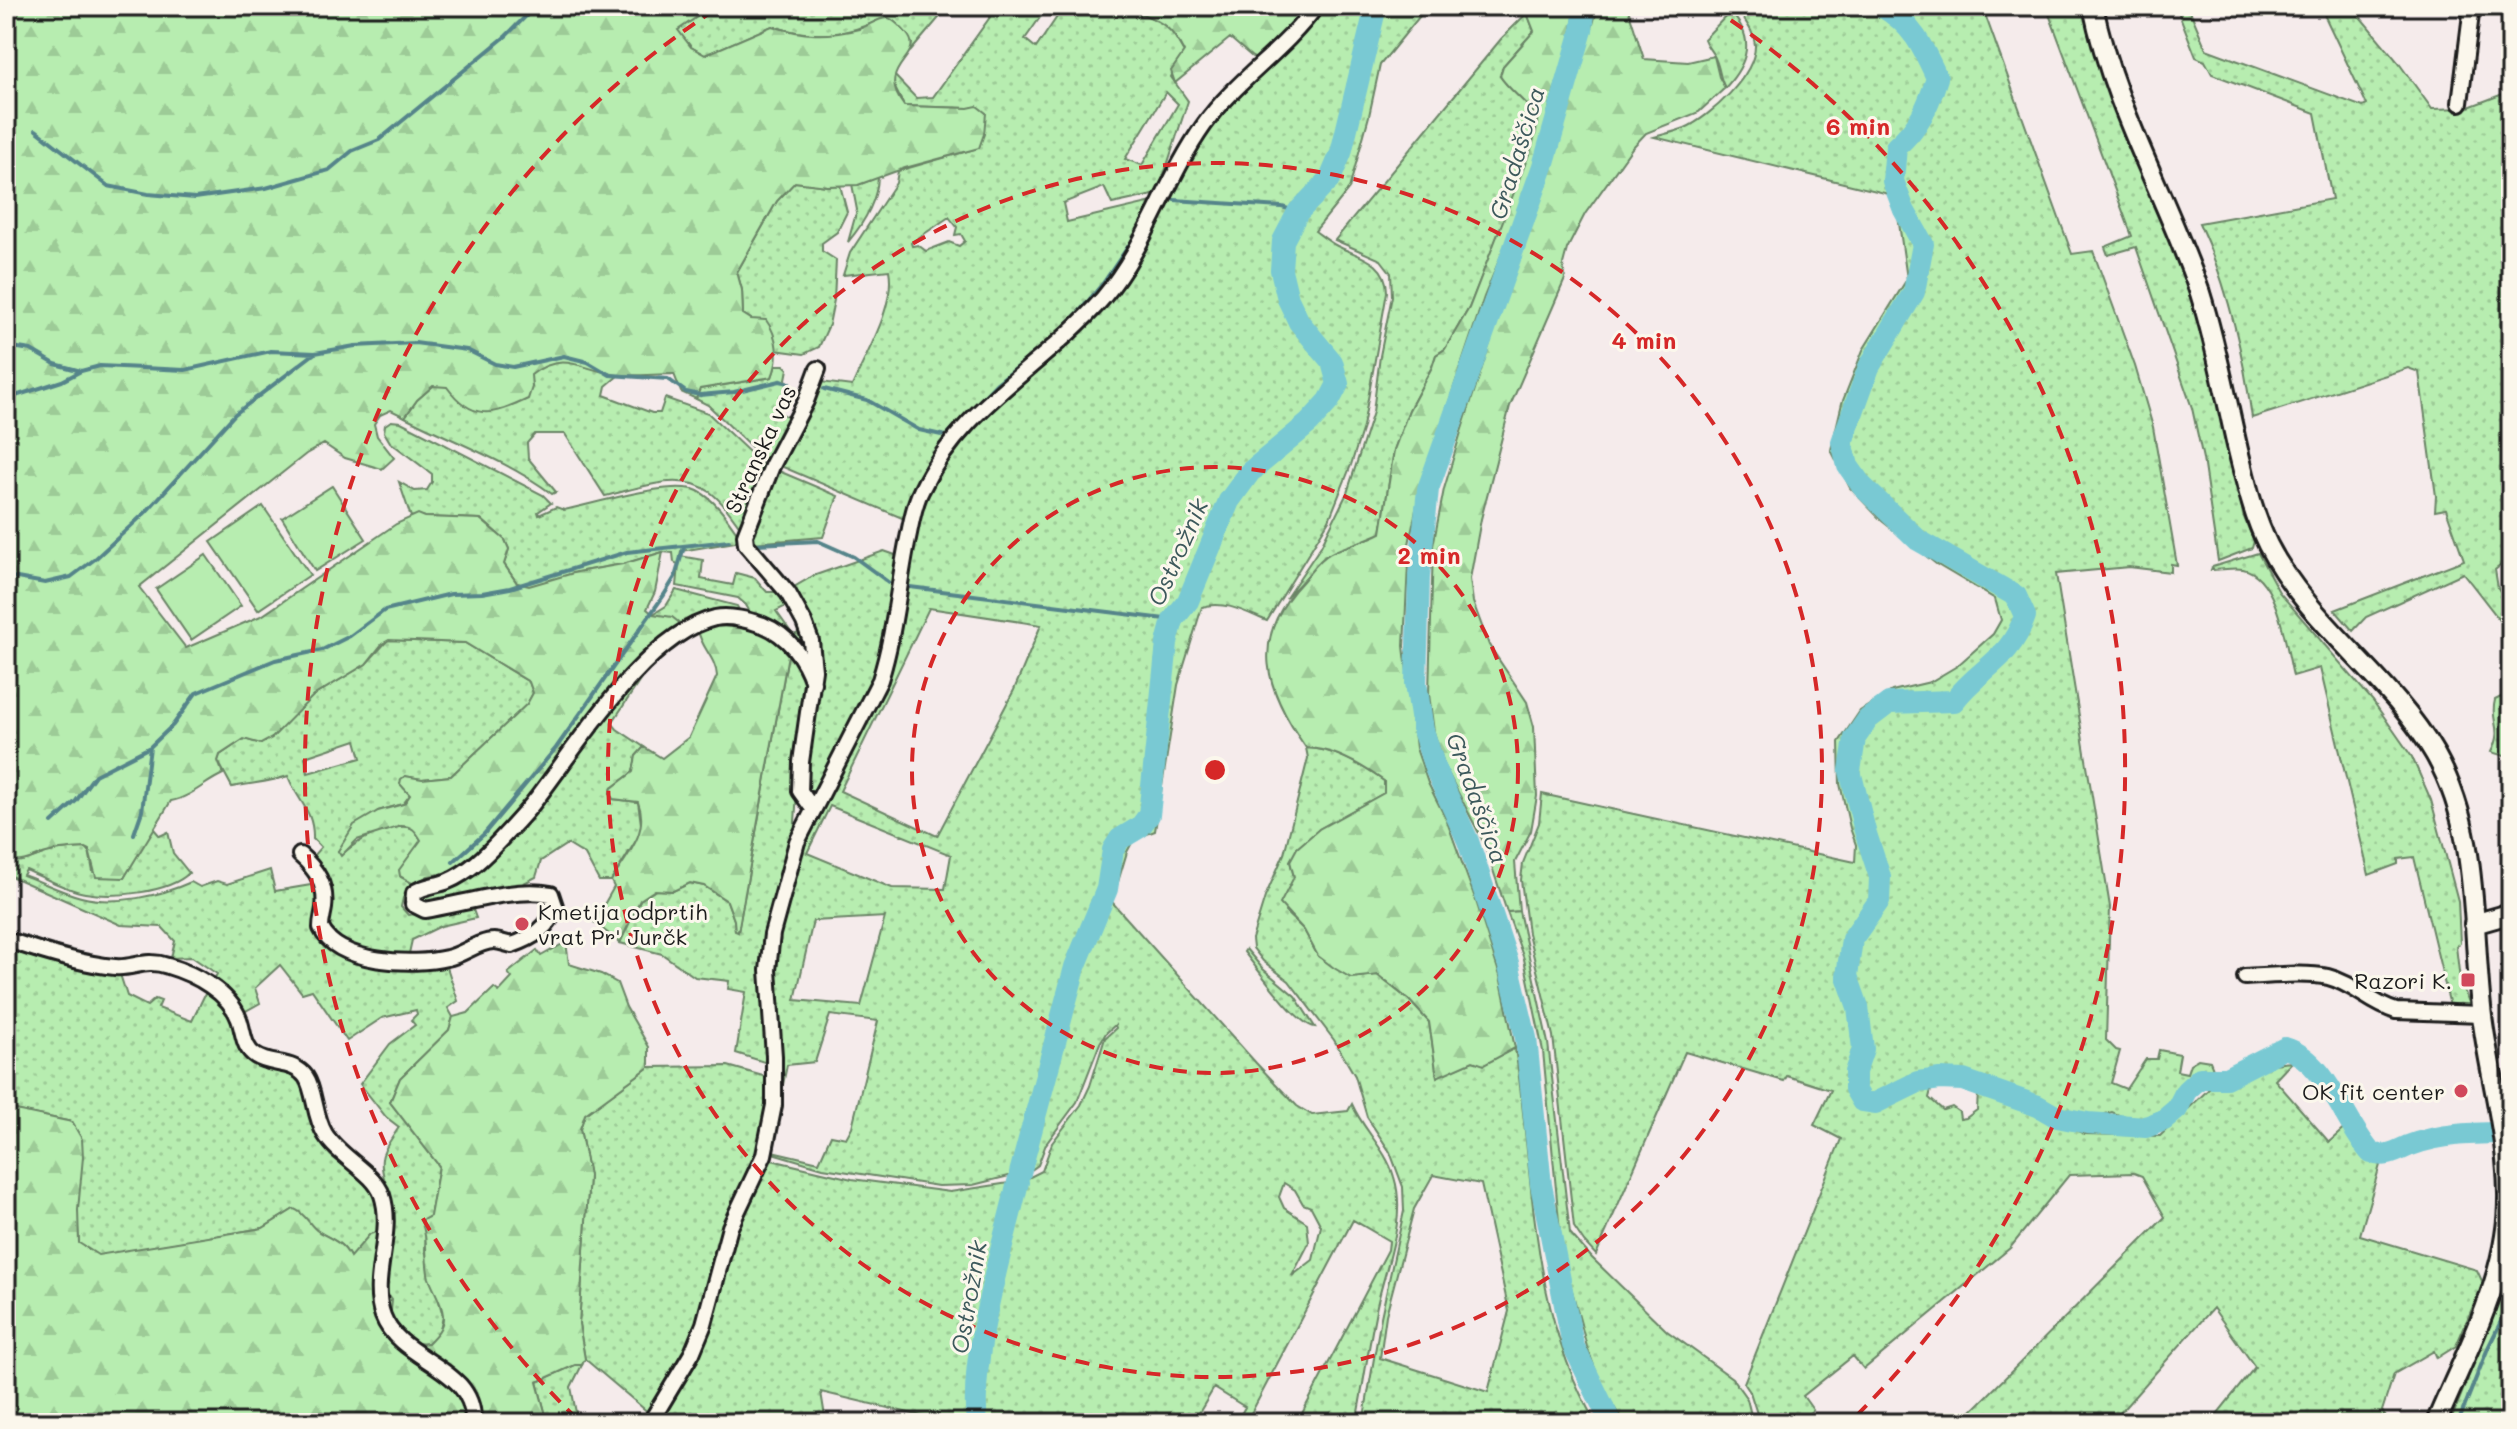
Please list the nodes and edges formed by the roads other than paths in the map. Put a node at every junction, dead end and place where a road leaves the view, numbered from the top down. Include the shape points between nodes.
1 (1316, 6) edge
2 (2093, 6) edge
3 (2472, 6) edge
4 (2460, 103) dead end
5 (818, 369) dead end
6 (813, 683) junction
7 (813, 809) junction
8 (300, 855) dead end
9 (2511, 911) edge
10 (2474, 924) junction
11 (14, 942) dead end
12 (2245, 977) dead end
13 (2482, 1014) junction
14 (473, 1423) edge
15 (650, 1423) edge
16 (2436, 1423) edge

1 - 7 street via 1217,107 1181,160 1138,250 1104,296 980,408 931,470 919,494 880,680
2 - 10 street via 2125,112 2201,297 2245,479 2267,543 2301,593 2403,707 2435,754 2465,832
3 - 4 street
5 - 6 street, Stranska vas via 745,535 746,544 788,593 804,622 814,659
6 - 7 street, Stranska vas via 800,791
6 - 8 street via 802,657 780,635 755,622 728,617 694,627 640,667 490,850 462,873 414,893 413,904 425,910 551,894 555,906 547,925 512,945 489,942 444,959 411,962 373,959 340,947 321,928 323,886
7 - 15 street via 797,842 772,934 768,970 774,1105 764,1155 730,1227 692,1353
9 - 10 street
10 - 13 street
11 - 14 street via 118,968 149,962 192,976 226,999 245,1045 257,1057 291,1065 305,1076 315,1112 335,1150 371,1178 381,1195 382,1314 404,1344 454,1379 467,1395
12 - 13 street via 2328,977 2396,1011
13 - 16 street via 2503,1151 2506,1234 2499,1269

